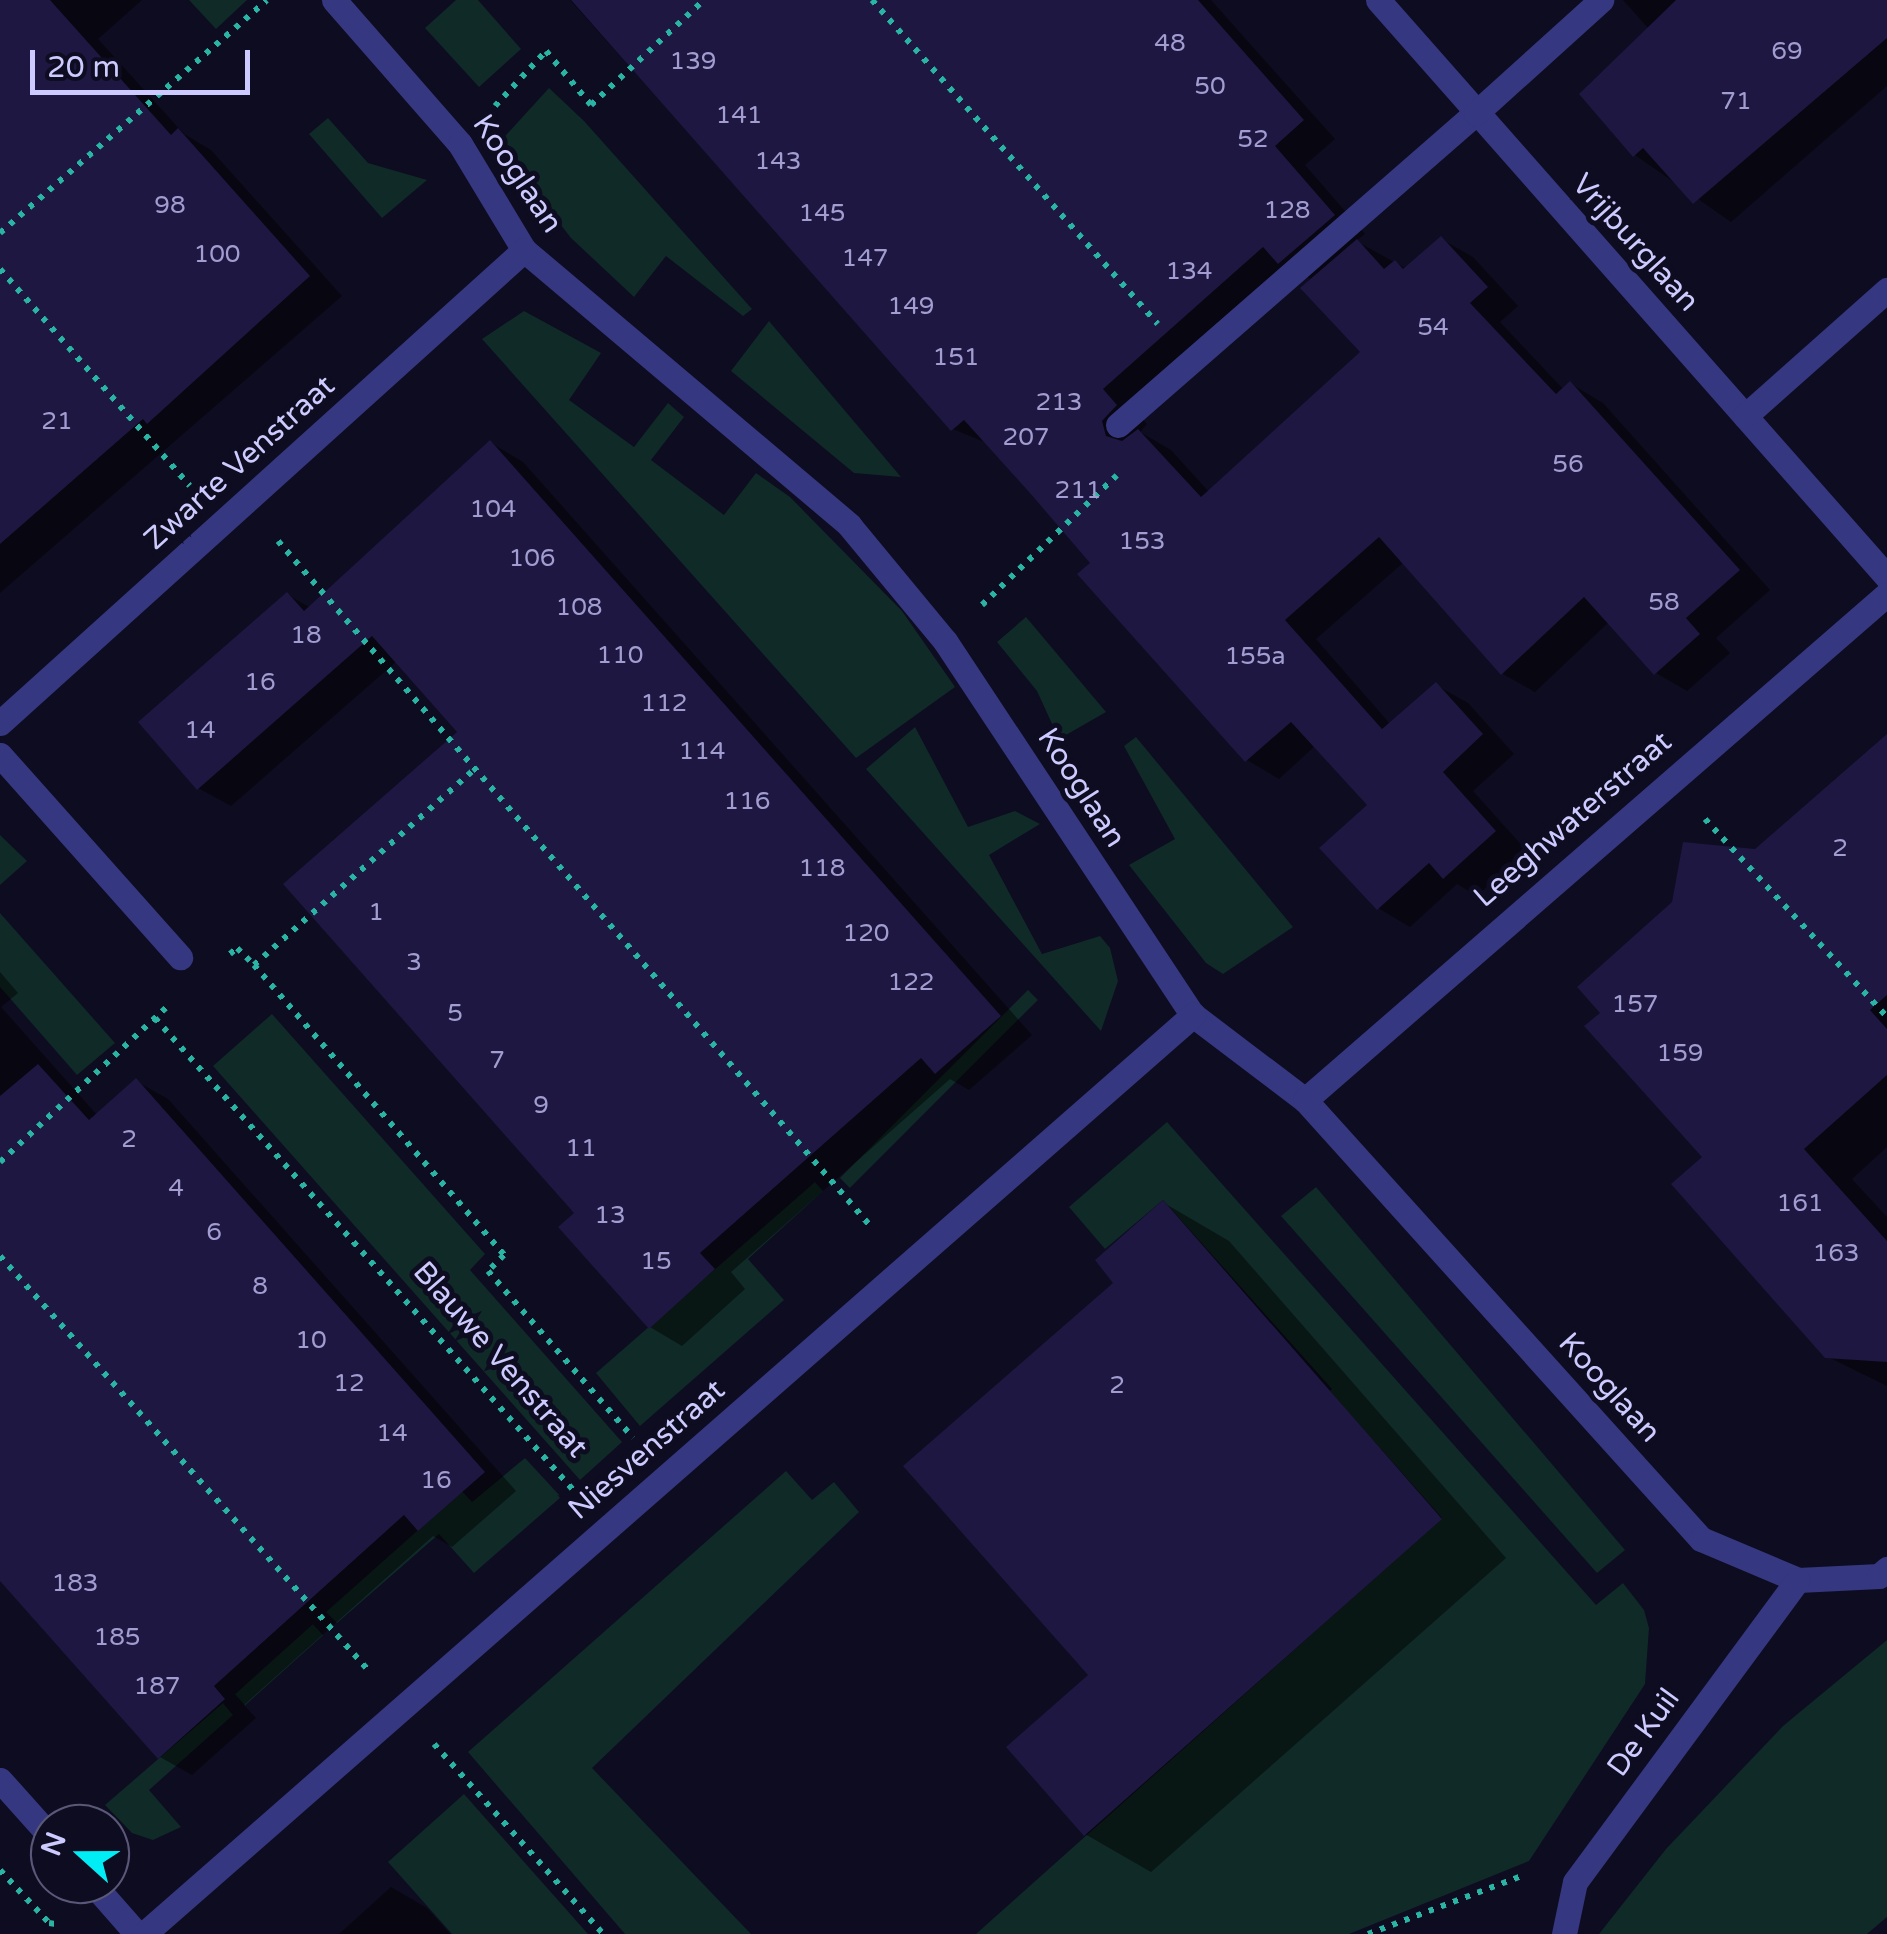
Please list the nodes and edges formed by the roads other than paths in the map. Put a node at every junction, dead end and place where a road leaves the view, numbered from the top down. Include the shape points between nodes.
1 (334, 0) edge
2 (1378, 0) edge
3 (1601, 0) edge
4 (1476, 113) junction
5 (524, 250) junction
6 (1887, 290) edge
7 (1746, 416) junction
8 (1118, 425) road end
9 (1887, 577) edge
10 (1887, 594) edge
11 (0, 723) edge
12 (0, 755) edge
13 (180, 957) road end
14 (1192, 1015) junction
15 (1305, 1100) junction
16 (1887, 1569) edge
17 (1798, 1580) junction
18 (0, 1780) edge
19 (30, 1814) edge
20 (112, 1904) edge
21 (141, 1934) edge
22 (1564, 1934) edge

1 - 5 street, Kooglaan via 460,144
2 - 4 street, Vrijburglaan
3 - 4 street
4 - 7 street, Vrijburglaan
4 - 8 street
5 - 11 street, Zwarte Venstraat
5 - 14 street, Kooglaan via 849,525 945,641
6 - 7 street
7 - 9 street, Vrijburglaan
10 - 15 street, Leeghwaterstraat
12 - 13 street
14 - 15 street, Kooglaan
14 - 21 street, Niesvenstraat
15 - 17 street, Kooglaan via 1701,1539
16 - 17 street via 1879,1576
17 - 22 street, De Kuil via 1575,1882
18 - 19 street
20 - 21 street

